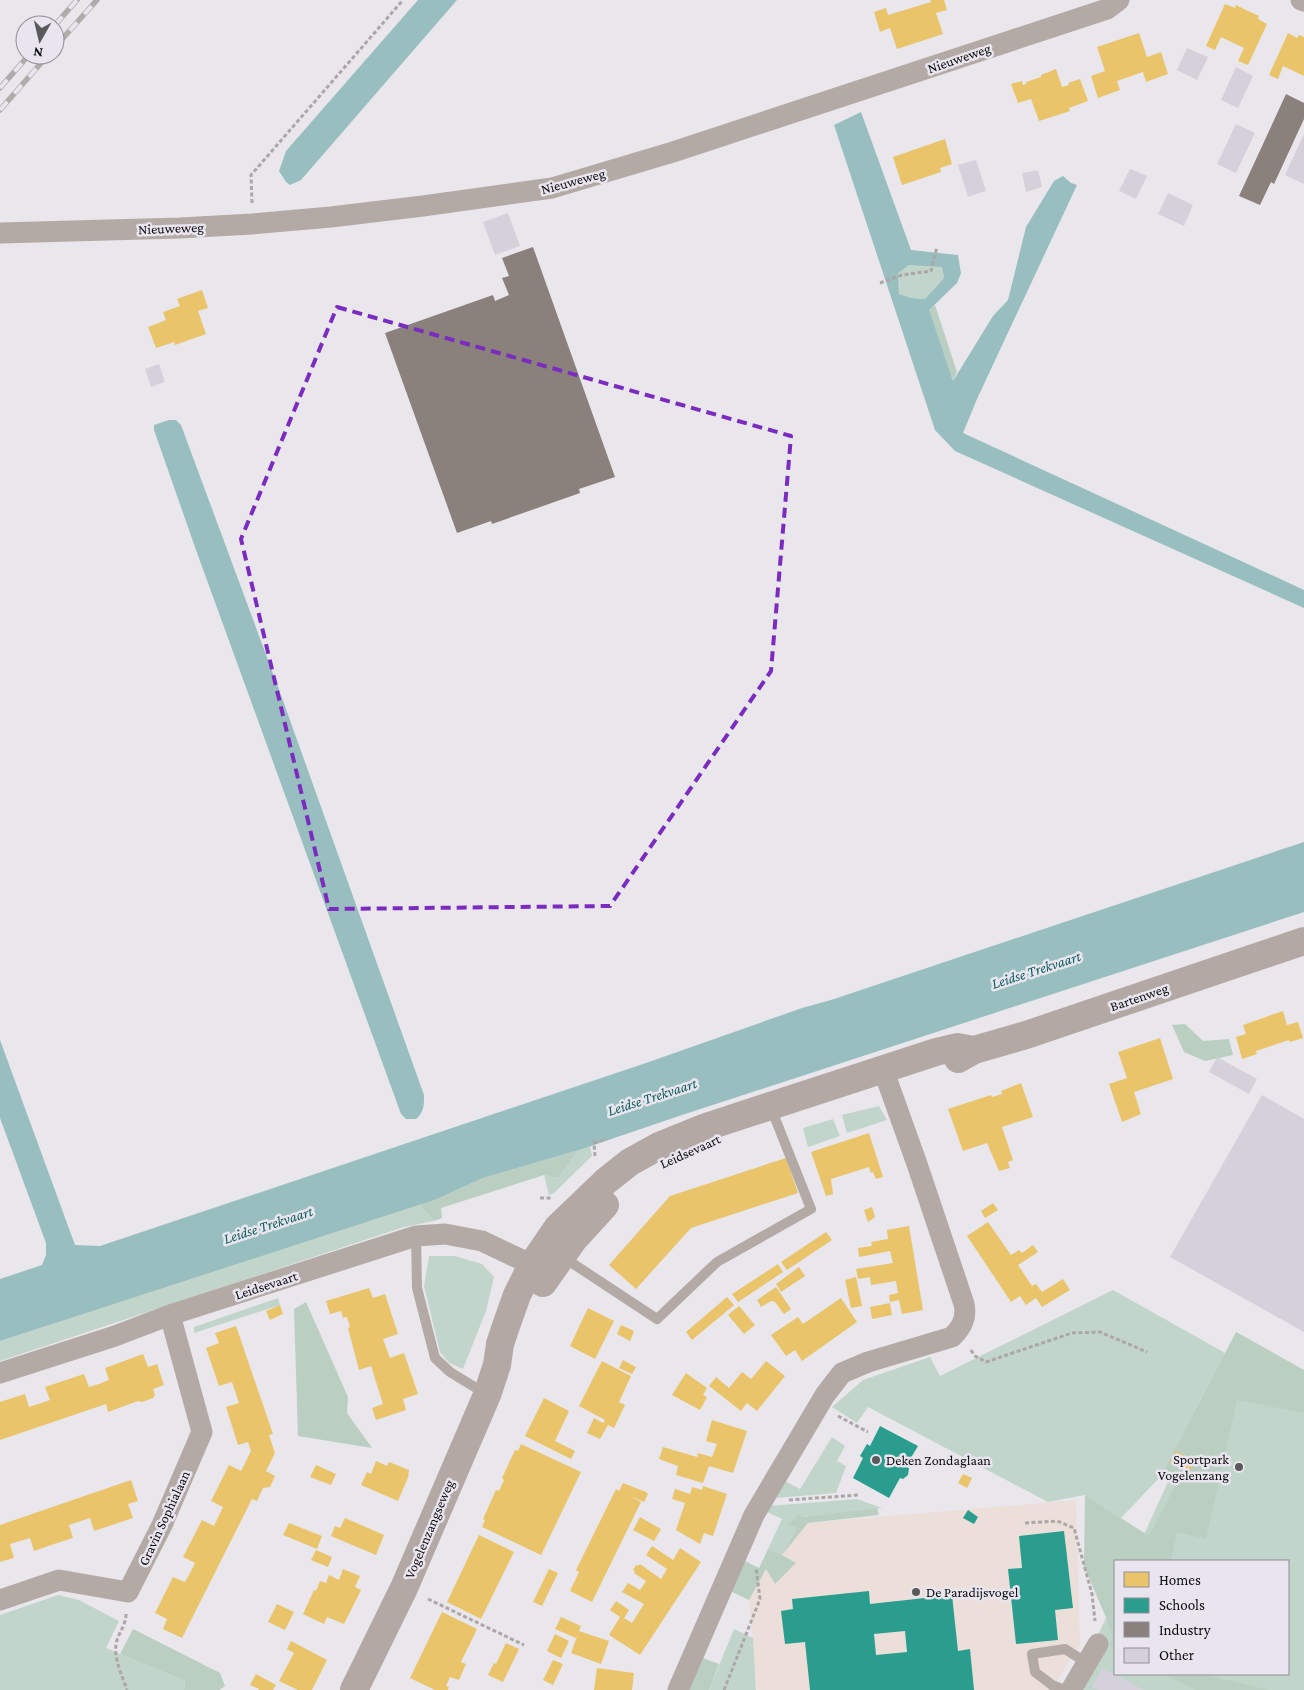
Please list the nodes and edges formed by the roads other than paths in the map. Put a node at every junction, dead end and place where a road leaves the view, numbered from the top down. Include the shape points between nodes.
1 (1119, 0) edge
2 (0, 233) edge
3 (1304, 941) edge
4 (885, 1076) junction
5 (773, 1112) junction
6 (416, 1236) junction
7 (547, 1260) junction
8 (170, 1315) junction
9 (0, 1373) edge
10 (487, 1395) junction
11 (0, 1600) edge
12 (1098, 1644) road end
13 (1086, 1663) junction
14 (354, 1690) edge
15 (678, 1690) edge
16 (1065, 1690) edge
17 (1071, 1690) edge

1 - 2 street, Nieuweweg via 1106,9 839,98 552,188 404,209 252,224
3 - 4 main road, Bartenweg via 1026,1035 974,1050 957,1047 936,1052
4 - 5 main road, Leidsevaart
4 - 15 street via 964,1304 965,1320 952,1337 842,1373 824,1395 754,1515
5 - 7 main road, Leidsevaart via 690,1134 630,1162 558,1227
5 - 7 lane via 811,1209 717,1262 657,1319
6 - 7 street, Leidsevaart via 445,1234
6 - 8 street, Leidsevaart
6 - 10 lane via 417,1288 435,1358 450,1372
7 - 10 main road, Vogelenzangseweg via 517,1295
8 - 9 street, Leidsevaart
8 - 11 street, Gravin Sophialaan via 202,1432 162,1525 128,1592 59,1580
10 - 14 main road, Vogelenzangseweg via 404,1588
12 - 13 street
13 - 16 lane via 1065,1649 1032,1654 1034,1672
13 - 17 street

